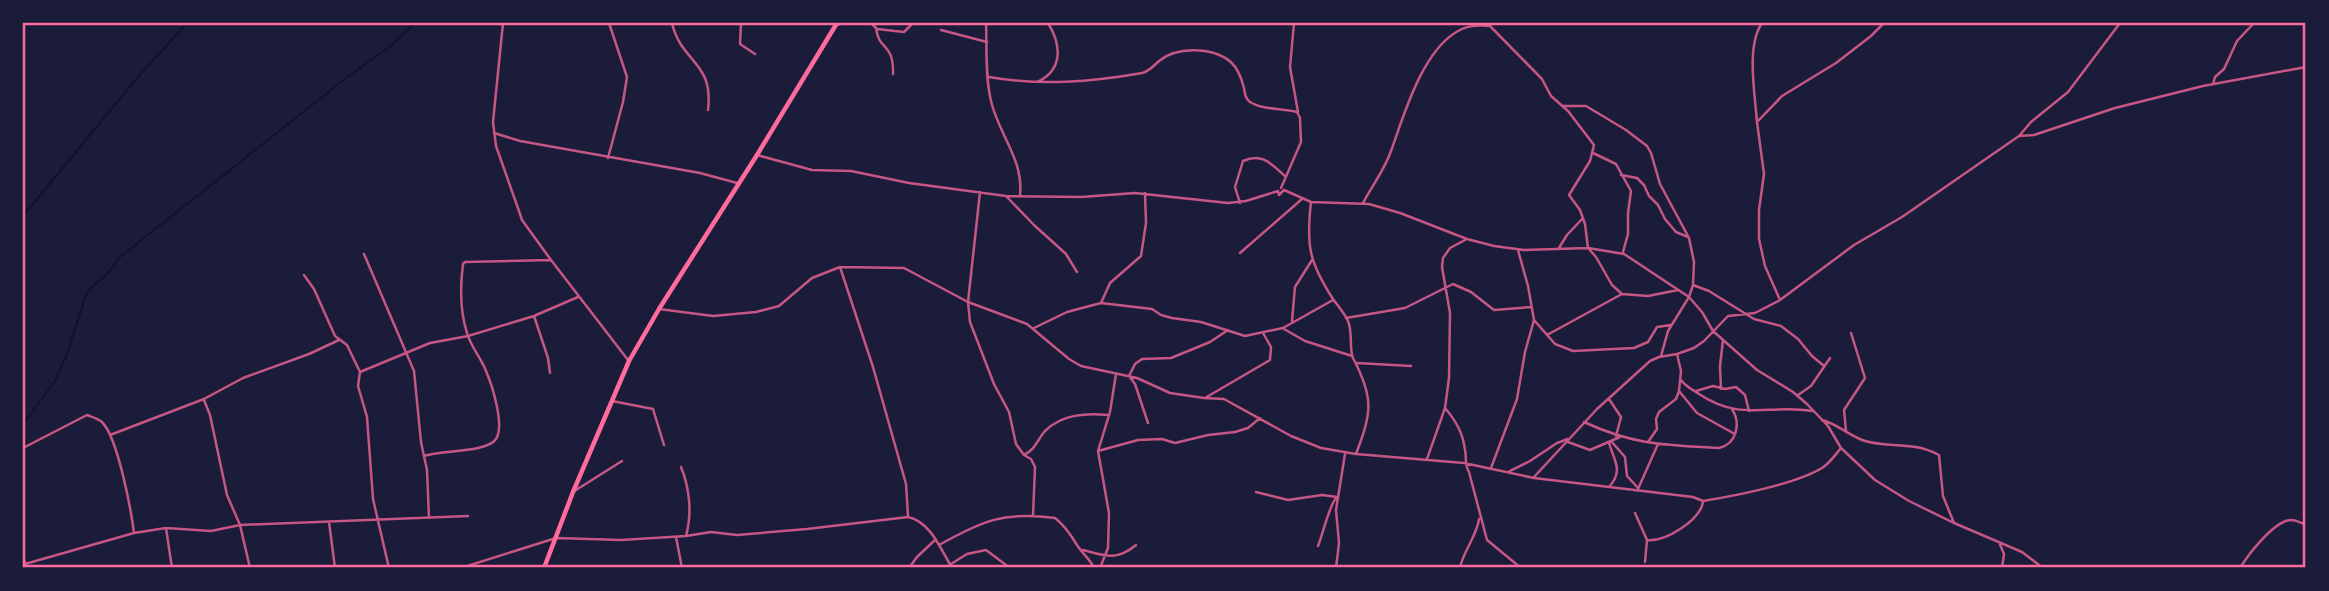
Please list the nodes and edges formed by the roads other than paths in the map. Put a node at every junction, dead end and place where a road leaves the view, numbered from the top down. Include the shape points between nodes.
1 (503, 23) edge
2 (609, 23) edge
3 (671, 23) edge
4 (741, 23) edge
5 (835, 23) edge
6 (844, 23) edge
7 (871, 23) edge
8 (913, 23) edge
9 (986, 23) edge
10 (1048, 23) edge
11 (1294, 23) edge
12 (1762, 23) edge
13 (1884, 23) edge
14 (2120, 23) edge
15 (2254, 23) edge
16 (876, 28) junction
17 (941, 30) dead end
18 (987, 42) junction
19 (755, 54) dead end
20 (2306, 67) edge
21 (893, 74) dead end
22 (989, 77) junction
23 (1034, 83) junction
24 (2213, 84) junction
25 (1563, 106) junction
26 (708, 110) dead end
27 (1300, 118) junction
28 (1757, 122) junction
29 (494, 133) junction
30 (2019, 136) junction
31 (1593, 153) junction
32 (757, 155) junction
33 (608, 158) junction
34 (1621, 175) junction
35 (1286, 177) junction
36 (738, 184) junction
37 (980, 192) junction
38 (1145, 193) junction
39 (1020, 195) junction
40 (1279, 195) junction
41 (1006, 196) junction
42 (1302, 199) junction
43 (1240, 202) junction
44 (1311, 202) junction
45 (1363, 203) junction
46 (1583, 218) junction
47 (1689, 237) junction
48 (1467, 239) junction
49 (1559, 248) junction
50 (1588, 248) junction
51 (1518, 250) junction
52 (1240, 253) dead end
53 (1622, 253) junction
54 (364, 254) dead end
55 (551, 260) junction
56 (1312, 260) junction
57 (840, 267) junction
58 (1077, 272) dead end
59 (304, 275) dead end
60 (1693, 285) junction
61 (1447, 286) junction
62 (1679, 289) junction
63 (1622, 294) junction
64 (578, 297) junction
65 (1689, 297) junction
66 (1334, 300) junction
67 (1780, 300) junction
68 (968, 302) junction
69 (1101, 303) junction
70 (1532, 307) junction
71 (659, 309) junction
72 (1745, 314) junction
73 (534, 316) junction
74 (1346, 318) junction
75 (1534, 320) junction
76 (1292, 321) junction
77 (1671, 325) junction
78 (1034, 328) junction
79 (1283, 328) junction
80 (1228, 331) junction
81 (1713, 331) junction
82 (1263, 333) junction
83 (1851, 333) dead end
84 (468, 335) junction
85 (1547, 335) junction
86 (1723, 339) junction
87 (339, 340) junction
88 (407, 352) junction
89 (1677, 355) junction
90 (1352, 356) junction
91 (1661, 356) junction
92 (1830, 358) dead end
93 (629, 361) junction
94 (1357, 363) junction
95 (1411, 366) dead end
96 (1824, 366) junction
97 (360, 372) junction
98 (550, 373) dead end
99 (1113, 374) junction
100 (1129, 376) junction
101 (1681, 380) junction
102 (1721, 388) junction
103 (1679, 391) junction
104 (1695, 391) junction
105 (1798, 395) junction
106 (1204, 398) junction
107 (1609, 398) junction
108 (204, 400) junction
109 (611, 401) junction
110 (1445, 408) junction
111 (1732, 409) junction
112 (1749, 411) junction
113 (1814, 411) junction
114 (1108, 415) junction
115 (1260, 418) junction
116 (1821, 420) junction
117 (1584, 422) junction
118 (1148, 423) dead end
119 (1846, 431) junction
120 (1734, 434) junction
121 (110, 435) junction
122 (1618, 437) junction
123 (1568, 440) junction
124 (1610, 441) junction
125 (1648, 443) junction
126 (1658, 444) junction
127 (664, 445) dead end
128 (23, 448) edge
129 (1841, 448) junction
130 (1098, 452) junction
131 (1345, 452) junction
132 (1356, 454) junction
133 (1024, 455) junction
134 (424, 456) junction
135 (1427, 459) junction
136 (622, 461) dead end
137 (1464, 463) junction
138 (681, 467) dead end
139 (1490, 469) junction
140 (1508, 472) junction
141 (1534, 478) junction
142 (1609, 487) junction
143 (1638, 490) junction
144 (573, 492) junction
145 (1256, 492) dead end
146 (1338, 497) junction
147 (1703, 502) dead end
148 (1635, 513) dead end
149 (468, 516) dead end
150 (1033, 516) junction
151 (1479, 516) junction
152 (908, 517) junction
153 (429, 518) junction
154 (379, 521) junction
155 (329, 522) junction
156 (1954, 523) junction
157 (240, 525) junction
158 (2306, 525) edge
159 (166, 528) junction
160 (134, 533) junction
161 (686, 536) junction
162 (676, 537) junction
163 (556, 538) junction
164 (935, 540) junction
165 (1647, 540) junction
166 (1999, 542) junction
167 (939, 545) junction
168 (1136, 545) dead end
169 (1318, 546) dead end
170 (1083, 550) junction
171 (1107, 555) junction
172 (1644, 562) dead end
173 (25, 564) edge
174 (951, 566) edge
175 (172, 568) edge
176 (250, 568) edge
177 (335, 568) edge
178 (389, 568) edge
179 (461, 568) edge
180 (544, 568) edge
181 (682, 568) edge
182 (909, 568) edge
183 (1010, 568) edge
184 (1094, 568) edge
185 (1100, 568) edge
186 (1336, 568) edge
187 (1460, 568) edge
188 (1521, 568) edge
189 (2002, 568) edge
190 (2043, 568) edge
191 (2240, 568) edge

1 - 29 street
2 - 33 street via 626,81
3 - 26 street via 679,43 708,81
4 - 19 street via 740,43
5 - 6 street
5 - 32 highway
7 - 16 street
8 - 16 street via 904,32
9 - 18 street
10 - 23 street via 1058,42 1058,55 1050,71
11 - 27 street via 1290,67
12 - 28 street via 1753,54
13 - 28 street via 1836,64 1782,96
14 - 30 street via 2067,92
15 - 24 street via 2237,41
16 - 21 street via 881,44 893,57
17 - 18 street
18 - 22 street
20 - 24 street
22 - 23 street
22 - 39 street via 991,104 1016,163
23 - 27 street via 1078,83 1141,73 1176,52 1205,51 1230,60 1251,102 1297,112
24 - 30 street
25 - 31 street via 1593,144
25 - 45 street via 1492,27 1462,29 1433,57
25 - 47 street via 1586,106 1647,146 1660,184
27 - 35 street via 1302,138
28 - 67 street via 1764,174 1759,239
29 - 33 street
29 - 55 street via 522,220
30 - 67 street
31 - 34 street via 1616,164
31 - 46 street via 1569,194
32 - 36 highway
32 - 37 street via 812,170 850,171
33 - 36 street
34 - 47 street via 1637,178 1665,219 1679,234
34 - 53 street via 1632,193
35 - 40 street
35 - 43 street via 1263,158 1243,161 1235,187
36 - 71 highway
37 - 41 street
37 - 68 street
38 - 39 street
38 - 43 street via 1202,202
38 - 69 street via 1142,255 1110,283
39 - 41 street
40 - 42 street via 1284,190
40 - 43 street via 1278,191
41 - 58 street via 1066,254
42 - 44 street
42 - 52 street
44 - 45 street
44 - 56 street via 1308,242
45 - 48 street
46 - 49 street
46 - 50 street
47 - 60 street
48 - 51 street
48 - 61 street via 1445,252 1442,267
49 - 50 street
49 - 51 street
50 - 53 street
50 - 63 street
51 - 70 street
53 - 62 street
54 - 88 street
55 - 64 street
55 - 84 street via 464,262 462,307
56 - 66 street
56 - 76 street via 1295,287
57 - 68 street via 904,268
57 - 71 street via 812,278 773,309 713,316
57 - 152 street via 906,484
59 - 87 street
60 - 65 street
60 - 72 street
61 - 70 street via 1466,289 1494,310
61 - 74 street via 1405,308
61 - 110 street via 1449,379
62 - 63 street via 1648,296
62 - 65 street
63 - 85 street
64 - 73 street
64 - 93 street
65 - 77 street
65 - 81 street
66 - 74 street
66 - 76 street
67 - 72 street
68 - 78 street
68 - 133 street via 972,332
69 - 78 street
69 - 80 street via 1152,309
70 - 75 street
71 - 93 highway
72 - 81 street via 1728,316
72 - 96 street via 1786,329
73 - 84 street
73 - 98 street
74 - 90 street
75 - 85 street
75 - 139 street via 1517,399
76 - 79 street
77 - 85 street via 1657,327 1648,342 1633,348 1568,351
77 - 91 street
78 - 99 street via 1076,364
79 - 82 street
79 - 90 street via 1305,341
80 - 82 street via 1245,336
80 - 100 street via 1171,358 1142,359
81 - 86 street
81 - 89 street via 1694,348
82 - 106 street via 1271,348 1270,360
83 - 119 street via 1865,378 1844,410
84 - 88 street
84 - 134 street via 497,406 496,439 472,449
86 - 102 street
86 - 105 street via 1763,375
87 - 97 street
87 - 108 street via 243,378
88 - 97 street
88 - 134 street via 414,371
89 - 91 street
89 - 101 street
90 - 94 street
91 - 107 street
92 - 96 street
93 - 109 highway
94 - 95 street
94 - 132 street via 1369,394 1367,426
96 - 105 street via 1811,386
97 - 154 street via 358,386 367,417
99 - 100 street
99 - 114 street
100 - 106 street via 1170,393
100 - 118 street
101 - 103 street
101 - 104 street
102 - 104 street
102 - 112 street via 1738,388
103 - 120 street via 1697,413
103 - 125 street via 1659,412 1657,429
104 - 111 street
105 - 113 street
106 - 115 street via 1224,398
107 - 117 street
107 - 122 street via 1621,417
108 - 121 street
108 - 157 street via 227,495
109 - 127 street via 653,408
109 - 144 highway
110 - 135 street
110 - 137 street via 1457,421
111 - 112 street
111 - 120 street via 1738,422
112 - 113 street
113 - 116 street
114 - 130 street
114 - 133 street via 1078,414 1058,423
115 - 130 street via 1235,432 1175,443 1138,439
115 - 131 street via 1306,443
116 - 119 street
116 - 129 street
117 - 122 street
117 - 123 street
119 - 156 street via 1866,441 1908,444 1939,455 1943,496
120 - 126 street via 1729,443 1719,447
121 - 128 street via 103,423 87,415
121 - 160 street
122 - 124 street
122 - 125 street
123 - 124 street via 1590,450
123 - 140 street
123 - 141 street
124 - 142 street via 1619,464
124 - 143 street via 1625,457 1627,476
125 - 126 street
126 - 143 street
129 - 143 street via 1813,472 1731,496 1703,501
129 - 156 street via 1885,487
130 - 171 street via 1109,513
131 - 132 street
131 - 146 street
132 - 135 street
133 - 150 street via 1035,467
134 - 153 street
135 - 137 street
136 - 144 street
137 - 139 street
137 - 151 street
138 - 161 street via 689,497
139 - 140 street
140 - 141 street
141 - 142 street
142 - 143 street
144 - 163 highway
145 - 146 street via 1288,500
146 - 169 street via 1331,504
146 - 186 street
147 - 165 street via 1699,513 1671,535
148 - 165 street
149 - 153 street
150 - 167 street via 993,519
150 - 170 street via 1056,519
151 - 187 street
151 - 188 street via 1490,544
152 - 161 street
152 - 164 street via 921,522
153 - 154 street
154 - 155 street
154 - 178 street
155 - 157 street
155 - 177 street
156 - 166 street
157 - 159 street via 211,531
157 - 176 street
158 - 191 street via 2284,522 2253,549
159 - 160 street
159 - 175 street
160 - 173 street
161 - 162 street
162 - 163 street
162 - 181 street
163 - 179 street
163 - 180 highway
164 - 167 street
164 - 182 street
165 - 172 street
166 - 189 street via 2004,554
166 - 190 street
167 - 174 street
168 - 171 street via 1120,556
170 - 171 street
170 - 184 street
171 - 185 street
174 - 183 street via 967,554 986,550

